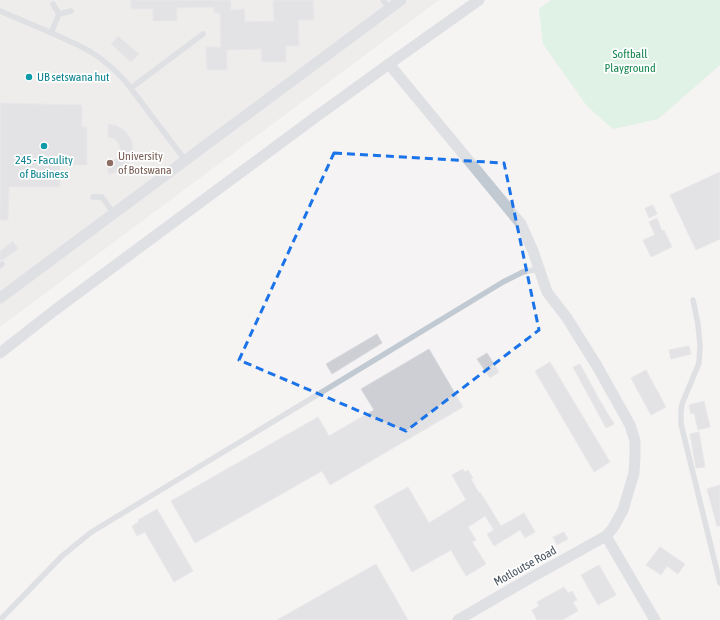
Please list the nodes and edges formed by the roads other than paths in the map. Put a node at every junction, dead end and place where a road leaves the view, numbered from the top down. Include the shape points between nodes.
1 (401, 0) edge
2 (479, 0) edge
3 (53, 4) dead end
4 (386, 4) edge
5 (0, 11) edge
6 (72, 11) dead end
7 (60, 14) junction
8 (51, 33) junction
9 (203, 34) dead end
10 (389, 64) junction
11 (131, 88) junction
12 (185, 160) junction
13 (93, 197) dead end
14 (114, 214) junction
15 (539, 269) junction
16 (0, 296) edge
17 (693, 300) dead end
18 (0, 354) edge
19 (606, 536) junction
20 (720, 583) edge
21 (0, 620) edge
22 (458, 620) edge
23 (656, 620) edge

1 - 4 street
2 - 10 street
3 - 7 lane
4 - 12 street
5 - 8 lane
6 - 7 lane
7 - 8 lane
8 - 11 lane via 91,52 118,72
9 - 11 lane via 158,71
10 - 15 street via 521,224
10 - 18 street via 55,310
11 - 12 lane
12 - 14 street
13 - 14 lane via 102,197
14 - 16 street
15 - 19 street via 547,292 568,318 597,366 630,425 635,441 634,473 623,510
15 - 21 lane via 523,272 503,282 90,533 62,556
17 - 20 lane via 698,324 699,363 682,404 681,424
19 - 22 street, Motloutse Road
19 - 23 street

